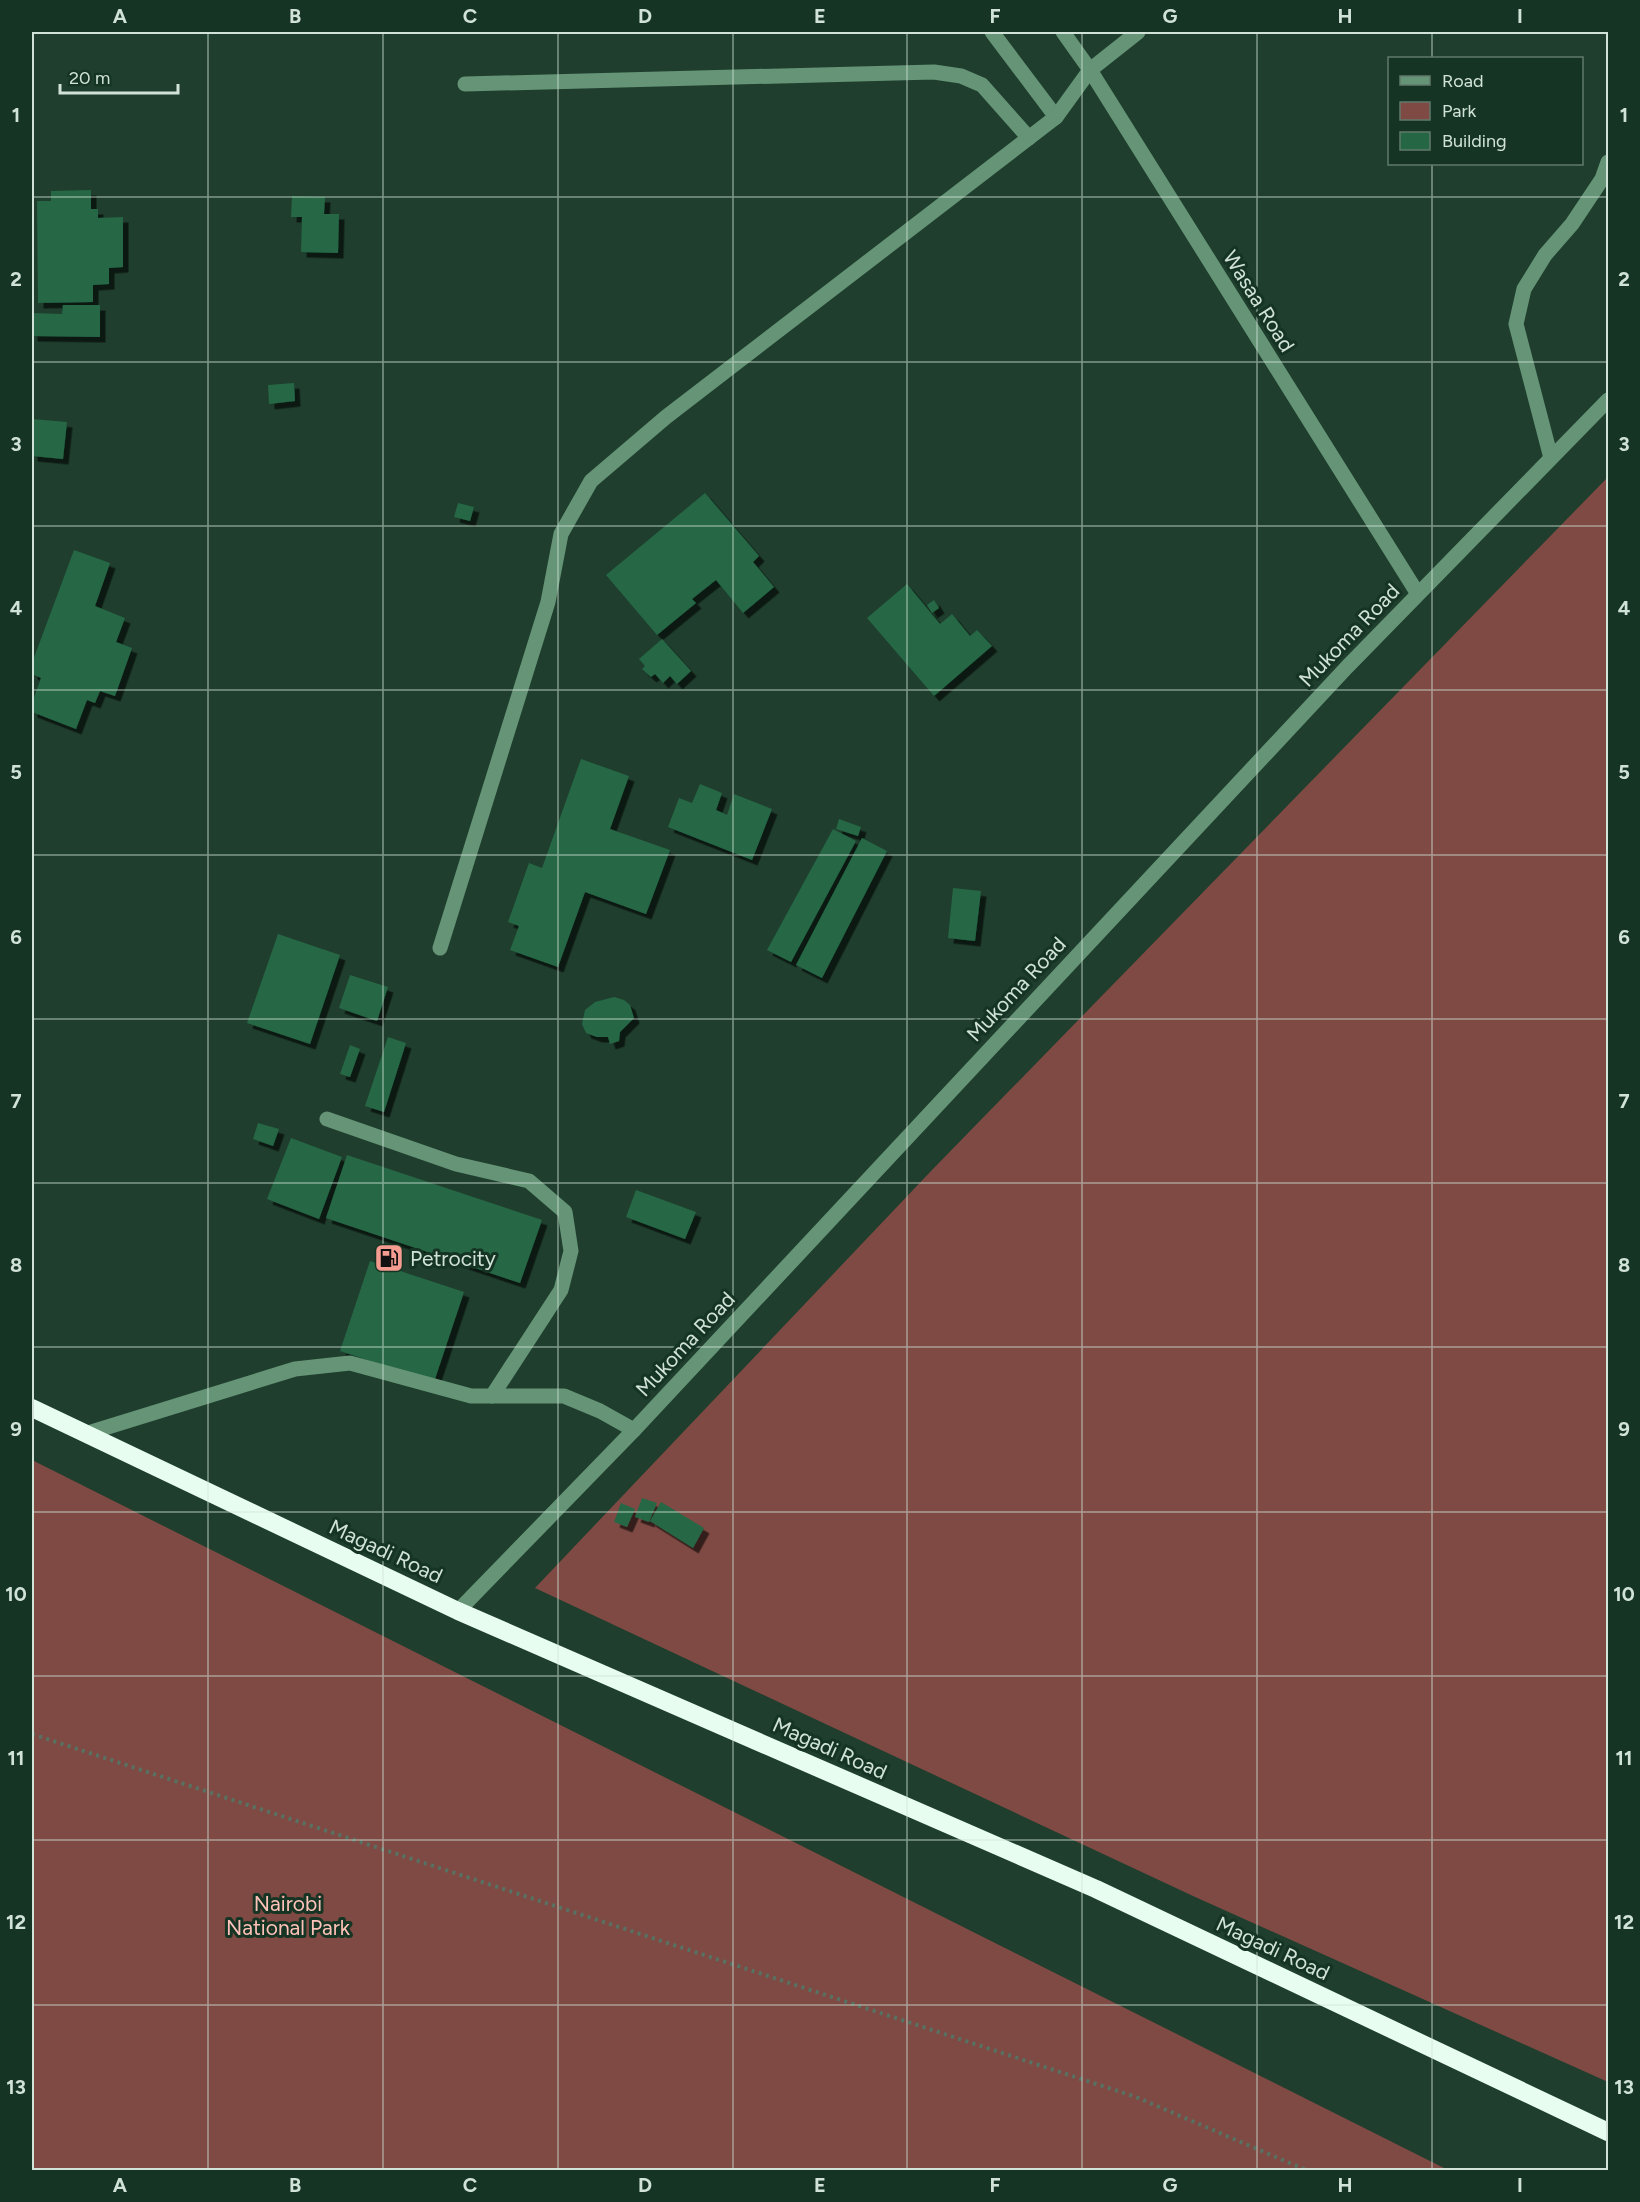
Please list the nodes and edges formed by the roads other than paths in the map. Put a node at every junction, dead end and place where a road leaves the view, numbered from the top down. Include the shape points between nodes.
1 (992, 32) edge
2 (1063, 32) edge
3 (1138, 32) edge
4 (1090, 70) junction
5 (465, 84) dead end
6 (1056, 117) junction
7 (1029, 138) junction
8 (1608, 162) edge
9 (1608, 400) edge
10 (1551, 458) junction
11 (1418, 594) junction
12 (440, 948) dead end
13 (327, 1119) dead end
14 (492, 1396) junction
15 (32, 1408) edge
16 (634, 1430) junction
17 (85, 1434) junction
18 (458, 1611) junction
19 (1608, 2132) edge

1 - 6 street
2 - 4 street, Wasaa Road
3 - 4 street
4 - 6 street
4 - 11 street, Wasaa Road
5 - 7 street via 934,72 961,76 982,85
6 - 7 street
7 - 12 street via 666,417 591,481 561,534 548,602
8 - 10 street via 1602,179 1524,289 1516,324
9 - 10 street, Mukoma Road
10 - 11 street, Mukoma Road
11 - 16 street, Mukoma Road
13 - 14 street via 456,1164 529,1181 565,1212 571,1251 561,1290
14 - 16 street via 564,1396
14 - 17 street via 471,1396 350,1363 295,1369
15 - 17 highway, Magadi Road
16 - 18 street, Mukoma Road
17 - 18 highway, Magadi Road
18 - 19 highway, Magadi Road via 1096,1889

